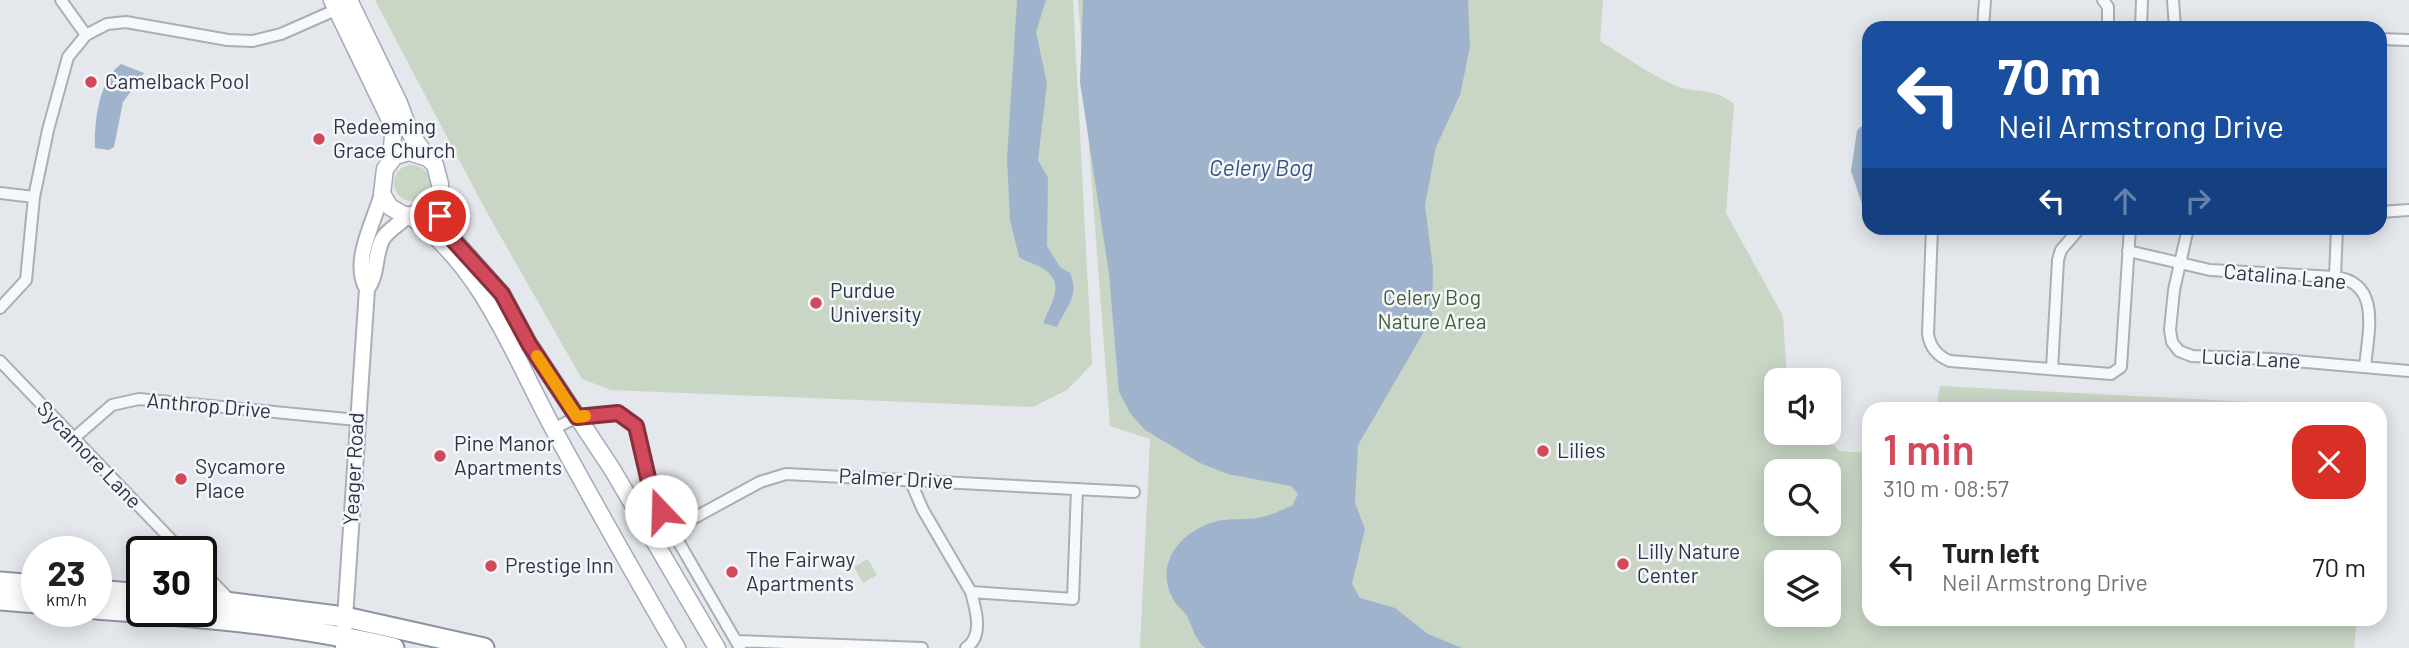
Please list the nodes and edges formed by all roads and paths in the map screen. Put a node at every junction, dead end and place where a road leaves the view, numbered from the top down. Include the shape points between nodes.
1 (61, 0) edge
2 (1985, 0) edge
3 (2103, 0) edge
4 (2142, 0) edge
5 (2173, 0) edge
6 (340, 3) edge
7 (1984, 21) edge
8 (2108, 21) edge
9 (2141, 21) edge
10 (2174, 21) edge
11 (86, 35) junction
12 (2387, 39) edge
13 (2409, 40) edge
14 (428, 158) junction
15 (391, 159) junction
16 (439, 192) junction
17 (0, 193) edge
18 (382, 194) junction
19 (34, 197) junction
20 (2409, 210) edge
21 (2387, 212) edge
22 (409, 216) junction
23 (1932, 235) edge
24 (2074, 235) edge
25 (2129, 235) edge
26 (2187, 235) edge
27 (2337, 235) edge
28 (2128, 251) junction
29 (2181, 262) junction
30 (2335, 277) junction
31 (367, 289) junction
32 (0, 308) edge
33 (0, 361) edge
34 (2365, 367) junction
35 (2052, 369) junction
36 (2409, 371) edge
37 (577, 417) junction
38 (357, 420) junction
39 (553, 429) junction
40 (74, 439) junction
41 (910, 480) junction
42 (1077, 489) junction
43 (1133, 492) dead end
44 (672, 530) junction
45 (167, 536) edge
46 (0, 582) edge
47 (21, 584) edge
48 (217, 586) edge
49 (971, 592) junction
50 (0, 600) edge
51 (217, 600) edge
52 (232, 601) junction
53 (21, 602) edge
54 (112, 609) edge
55 (344, 634) edge
56 (738, 645) edge
57 (394, 648) edge
58 (484, 648) edge
59 (677, 648) edge
60 (718, 648) edge
61 (922, 648) edge
62 (966, 648) edge

1 - 11 street
2 - 7 street
3 - 8 street
4 - 9 street
5 - 10 street
6 - 11 street via 271,37 243,41 126,22 107,24
6 - 14 main road
6 - 15 main road via 390,120
11 - 19 street via 68,57 62,74
12 - 13 street
14 - 15 main road via 409,152
14 - 16 main road via 439,174
15 - 18 main road
16 - 22 main road via 427,207
16 - 37 main road via 445,230 502,294
17 - 19 street
18 - 22 main road via 390,206
18 - 31 street, Yeager Road via 363,257 361,279
19 - 32 street via 26,280
20 - 21 street
22 - 31 street, Yeager Road via 385,236
22 - 39 main road via 454,257 483,294
23 - 35 street via 1928,334 1936,353 1950,361
24 - 35 street via 2060,250 2058,260
25 - 28 street
26 - 29 street, Lucia Lane
27 - 30 street
28 - 29 street, Catalina Lane
28 - 35 street via 2121,367 2110,374
29 - 30 street, Catalina Lane via 2210,270
29 - 34 street, Lucia Lane via 2171,330 2179,351 2192,356
30 - 34 street, Catalina Lane via 2353,281 2367,297
31 - 38 street, Yeager Road
33 - 40 street, Sycamore Lane
34 - 36 street, Lucia Lane
37 - 39 street
37 - 44 street via 618,413 636,426 652,493
37 - 60 main road
38 - 40 street, Anthrop Drive via 139,399 112,405
38 - 55 street, Yeager Road
39 - 59 main road
40 - 45 street, Sycamore Lane
41 - 42 street, Palmer Drive
41 - 44 street, Palmer Drive via 796,473 775,476
41 - 49 street
42 - 43 street, Palmer Drive
42 - 49 street via 1073,599
44 - 56 street
46 - 47 highway
48 - 52 street
49 - 62 street via 977,631
50 - 53 highway
51 - 52 highway
52 - 55 highway
54 - 55 highway
55 - 57 highway
55 - 58 highway
56 - 61 street

